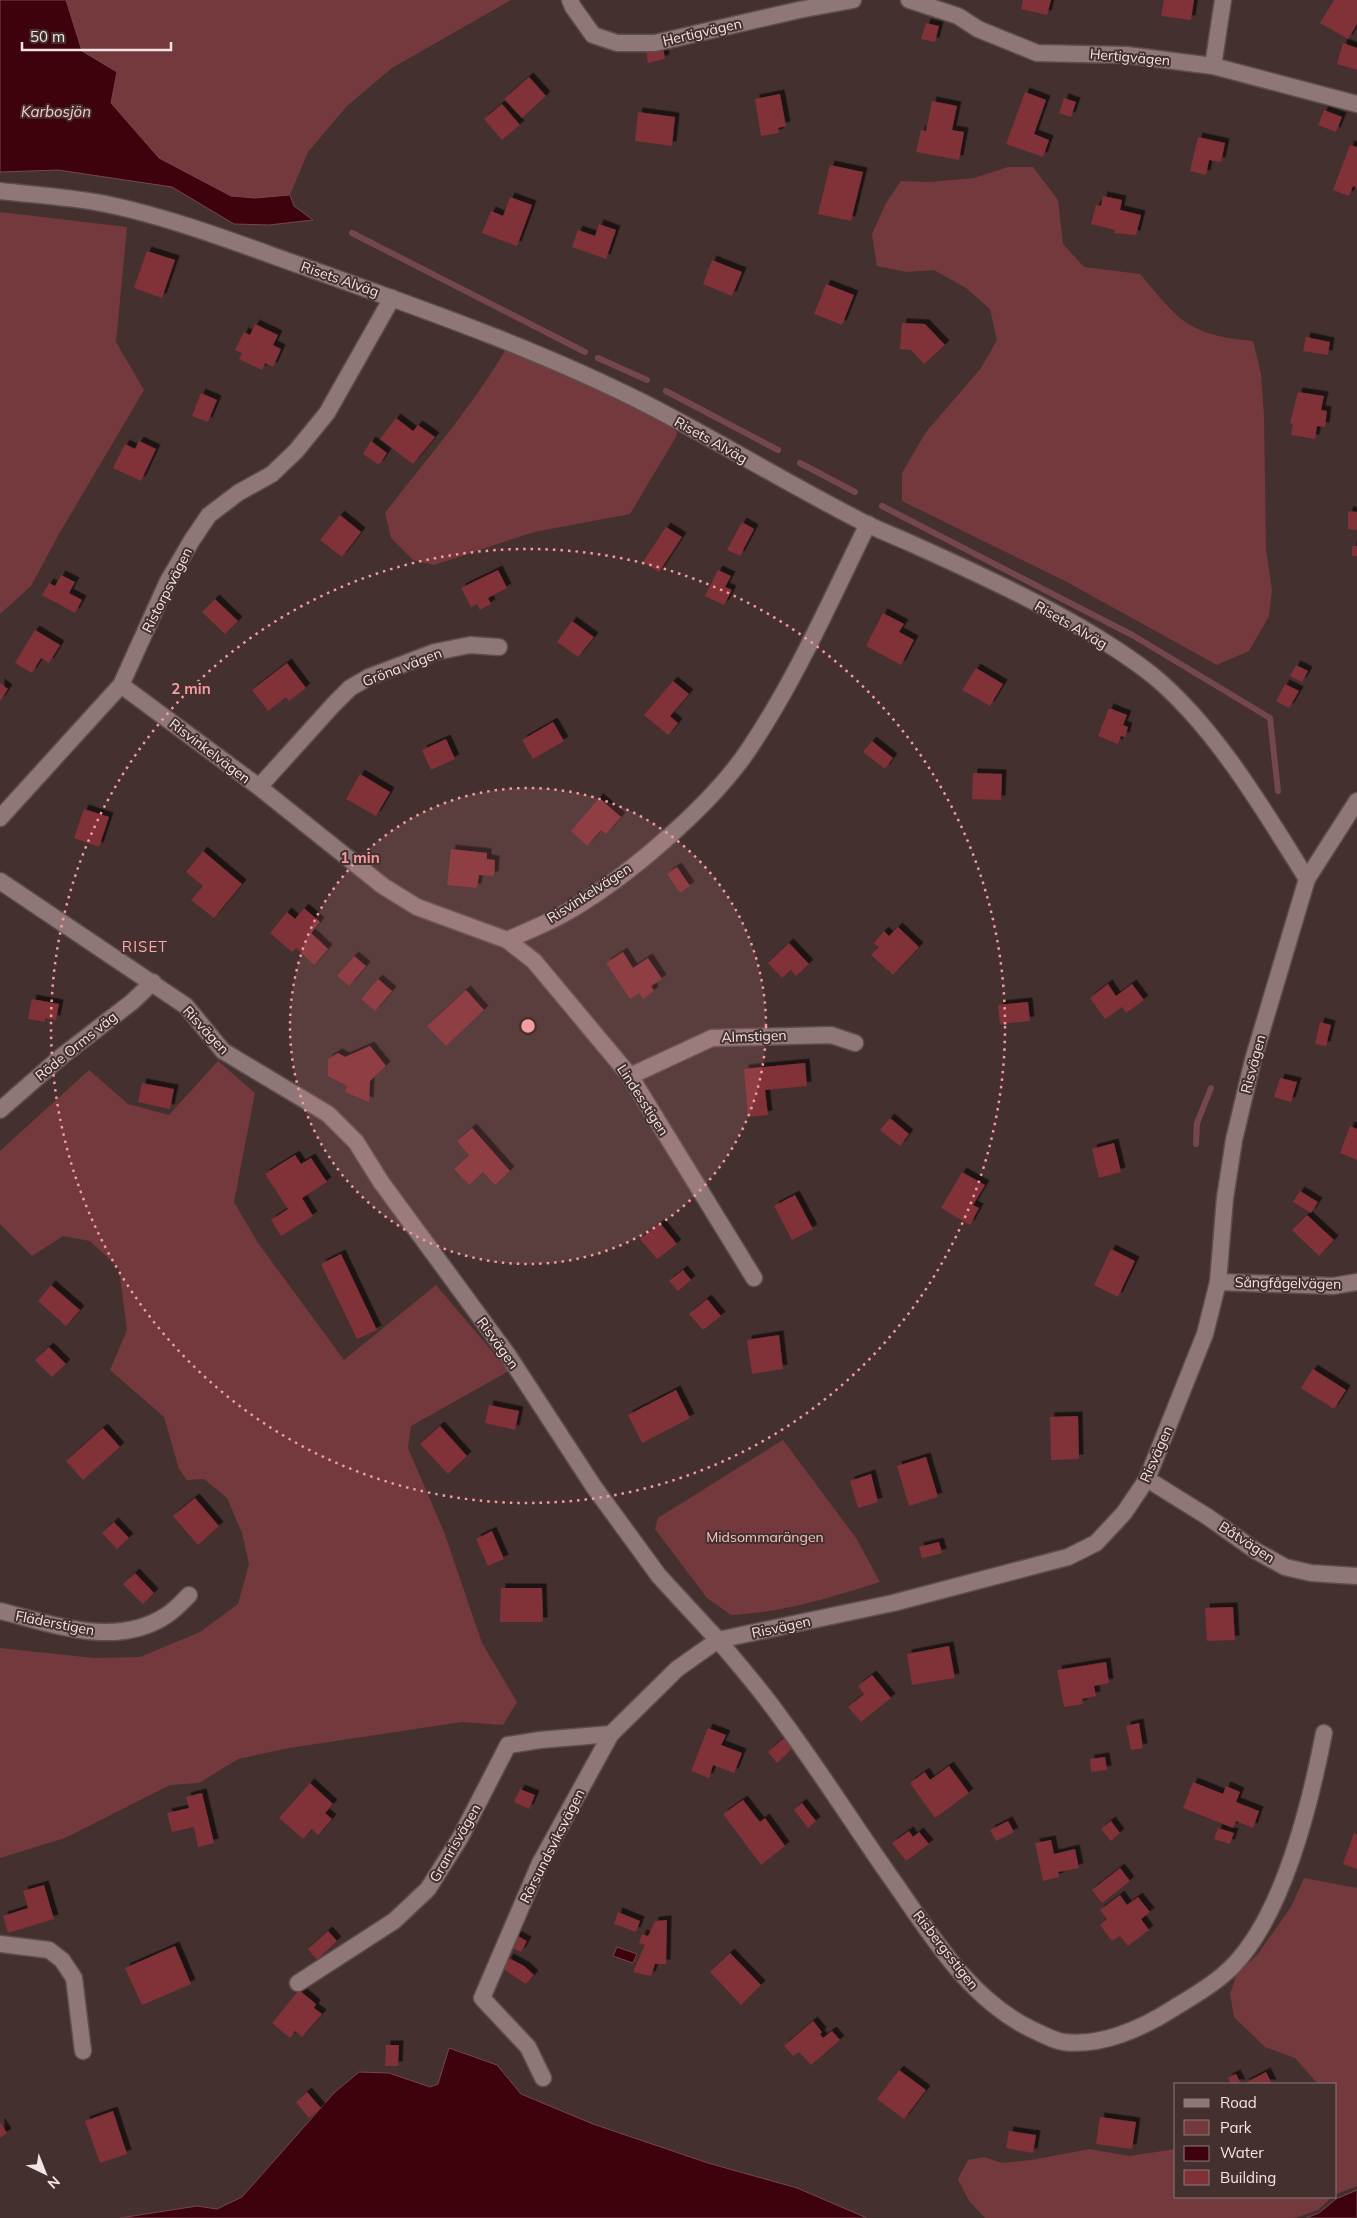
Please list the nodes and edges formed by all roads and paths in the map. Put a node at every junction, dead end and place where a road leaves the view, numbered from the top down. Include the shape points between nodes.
1 (570, 0) edge
2 (853, 0) edge
3 (909, 0) edge
4 (1222, 0) edge
5 (1212, 66) junction
6 (1357, 104) edge
7 (0, 192) edge
8 (392, 298) junction
9 (868, 524) junction
10 (499, 647) dead end
11 (121, 684) junction
12 (259, 787) junction
13 (1357, 801) edge
14 (0, 818) edge
15 (1307, 879) junction
16 (0, 881) edge
17 (507, 940) junction
18 (152, 982) junction
19 (855, 1043) dead end
20 (630, 1076) junction
21 (0, 1110) edge
22 (754, 1278) dead end
23 (1218, 1282) junction
24 (1357, 1282) edge
25 (1147, 1480) junction
26 (1357, 1576) edge
27 (189, 1595) dead end
28 (0, 1612) edge
29 (718, 1640) junction
30 (1324, 1733) dead end
31 (611, 1734) junction
32 (0, 1944) edge
33 (298, 1983) dead end
34 (83, 2051) dead end
35 (543, 2078) dead end

1 - 2 street, Hertigvägen via 593,35 617,43 655,43
3 - 5 street, Hertigvägen via 958,16 978,29 1037,53 1127,55
4 - 5 street
5 - 6 street, Hertigvägen
7 - 8 street, Risets Alväg via 104,203 170,220
8 - 9 street, Risets Alväg via 591,378 648,405
8 - 11 street, Ristorpsvägen via 327,413 308,436 272,474 238,493 210,515 192,540 168,581
9 - 15 street, Risets Alväg via 1005,588 1079,627 1151,675 1204,727
9 - 17 street, Risvinkelvägen via 786,689 750,748 714,793 653,850 604,887 557,917
10 - 12 street, Gröna vägen via 470,645 435,652 369,677 350,688
11 - 12 street, Risvinkelvägen
11 - 14 street, Ristorpsvägen
12 - 17 street, Risvinkelvägen via 383,886 417,907
13 - 15 street, Risvägen
15 - 23 street, Risvägen via 1253,1060 1234,1140
16 - 18 street, Risvägen
17 - 20 street, Lindesstigen via 534,961
18 - 21 street, Röde Orms väg
18 - 29 street, Risvägen via 186,1006 223,1051 328,1114 356,1142 513,1362 594,1487 659,1576
19 - 20 street, Almstigen via 831,1035 712,1038
20 - 22 street, Lindesstigen
23 - 24 street, Sångfågelvägen via 1333,1286
23 - 25 street, Risvägen via 1205,1334
25 - 26 street, Båtvägen via 1285,1567 1311,1573
25 - 29 street, Risvägen via 1124,1513 1096,1543 1068,1557 893,1603
27 - 28 street, Fläderstigen via 167,1615 143,1627 122,1631 91,1632
29 - 30 street, Risbergsstigen via 780,1716 911,1906 967,1980 1014,2020 1062,2042 1086,2042 1116,2036 1150,2024 1224,1974 1246,1949 1260,1929 1294,1850 1312,1792
29 - 31 street, Rörsundsviksvägen via 676,1669
31 - 33 street, Granrisvägen via 508,1745 460,1838 428,1889 394,1921
31 - 35 street, Rörsundsviksvägen via 540,1863 482,1998 528,2047
32 - 34 street via 49,1950 62,1960 74,1978

